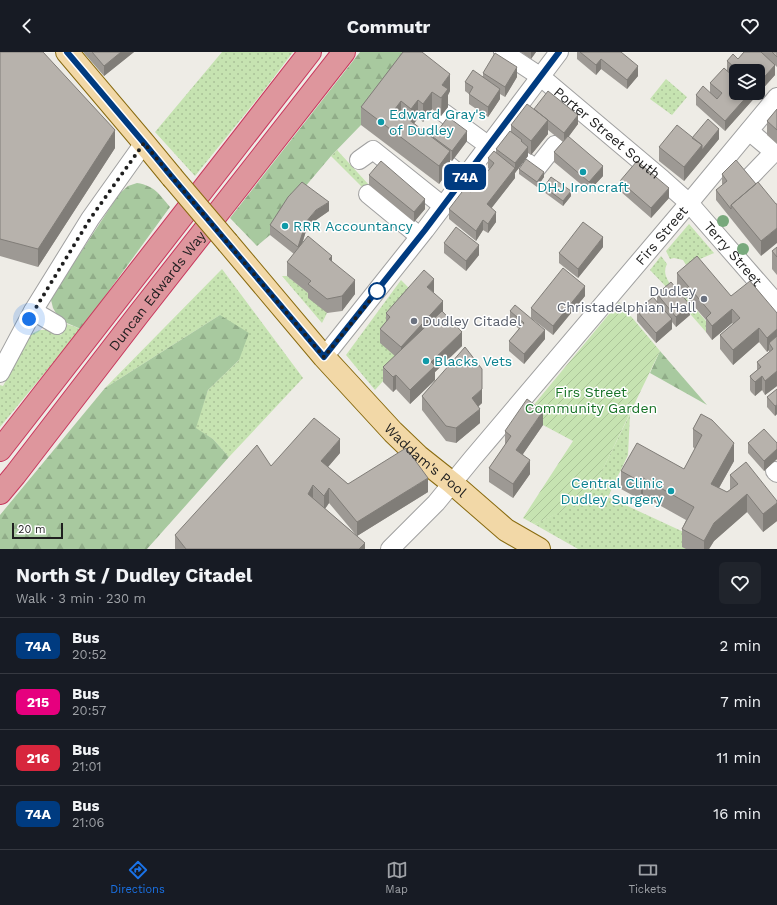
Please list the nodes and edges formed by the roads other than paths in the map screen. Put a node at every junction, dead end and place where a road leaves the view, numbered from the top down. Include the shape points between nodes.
1 (67, 52) edge
2 (310, 52) edge
3 (344, 52) edge
4 (503, 52) edge
5 (559, 52) edge
6 (541, 77) junction
7 (777, 97) edge
8 (444, 113) dead end
9 (749, 131) junction
10 (420, 142) edge
11 (144, 143) junction
12 (496, 144) junction
13 (554, 145) dead end
14 (359, 160) dead end
15 (525, 161) edge
16 (751, 176) edge
17 (464, 178) junction
18 (368, 194) dead end
19 (688, 203) junction
20 (443, 206) junction
21 (419, 236) junction
22 (777, 304) edge
23 (33, 311) junction
24 (57, 325) dead end
25 (324, 357) junction
26 (0, 373) edge
27 (0, 450) edge
28 (452, 483) junction
29 (0, 493) edge
30 (390, 549) edge
31 (539, 549) edge

1 - 11 main road, Waddam's Pool
2 - 27 highway, Duncan Edwards Way
3 - 29 highway, Duncan Edwards Way
4 - 6 street, Porter Street South
5 - 6 street
6 - 12 street
6 - 19 street, Porter Street South
7 - 9 street, Firs Street
8 - 12 street
9 - 16 street via 774,152
9 - 19 street, Firs Street
10 - 17 street
11 - 23 street via 90,219
11 - 25 main road, Waddam's Pool, bridge
12 - 17 street
13 - 15 street via 536,169
14 - 20 street via 373,150
17 - 20 street
18 - 21 street
19 - 22 street, Terry Street
19 - 28 street, Firs Street
20 - 21 street
21 - 25 street
23 - 24 street
23 - 26 street
25 - 28 main road, Waddam's Pool via 418,456
28 - 30 street, Firs Street via 436,503
28 - 31 main road, Waddam's Pool via 506,530

